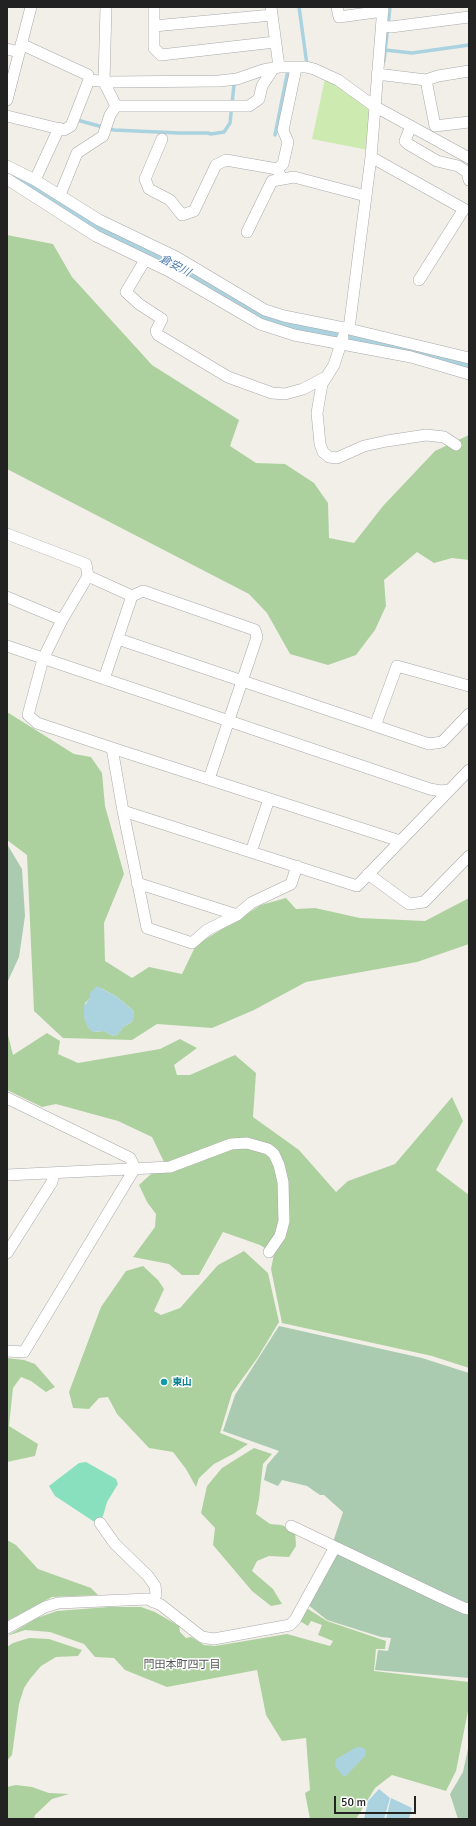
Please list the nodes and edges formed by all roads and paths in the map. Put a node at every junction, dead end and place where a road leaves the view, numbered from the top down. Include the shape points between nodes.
1 (30, 7) edge
2 (106, 7) edge
3 (154, 7) edge
4 (337, 7) edge
5 (383, 9) edge
6 (271, 11) edge
7 (462, 14) edge
8 (154, 26) junction
9 (386, 27) junction
10 (275, 42) junction
11 (15, 49) edge
12 (273, 70) junction
13 (469, 71) edge
14 (295, 73) dead end
15 (381, 75) junction
16 (104, 79) junction
17 (89, 80) junction
18 (426, 80) junction
19 (7, 100) edge
20 (116, 106) junction
21 (374, 106) junction
22 (7, 116) edge
23 (469, 122) edge
24 (411, 126) junction
25 (435, 126) junction
26 (59, 128) junction
27 (162, 139) dead end
28 (439, 141) junction
29 (371, 157) junction
30 (469, 158) edge
31 (7, 166) edge
32 (277, 169) junction
33 (19, 172) junction
34 (35, 180) junction
35 (281, 180) junction
36 (469, 180) edge
37 (10, 181) edge
38 (60, 195) junction
39 (366, 196) junction
40 (247, 232) dead end
41 (146, 260) junction
42 (419, 280) dead end
43 (348, 329) junction
44 (340, 344) junction
45 (469, 358) edge
46 (469, 374) edge
47 (326, 377) junction
48 (456, 445) dead end
49 (7, 534) edge
50 (88, 576) junction
51 (132, 596) junction
52 (7, 597) edge
53 (62, 620) junction
54 (118, 639) junction
55 (7, 646) edge
56 (43, 659) junction
57 (104, 679) junction
58 (242, 681) junction
59 (469, 686) edge
60 (469, 714) edge
61 (228, 721) junction
62 (375, 726) junction
63 (112, 748) junction
64 (469, 770) edge
65 (209, 779) junction
66 (448, 790) junction
67 (270, 799) junction
68 (123, 810) junction
69 (400, 841) junction
70 (251, 852) junction
71 (469, 856) edge
72 (297, 866) junction
73 (368, 874) junction
74 (137, 883) junction
75 (237, 915) junction
76 (7, 1098) edge
77 (135, 1168) junction
78 (54, 1172) junction
79 (7, 1176) edge
80 (269, 1252) dead end
81 (7, 1253) edge
82 (7, 1351) edge
83 (100, 1523) dead end
84 (291, 1526) dead end
85 (335, 1548) junction
86 (153, 1602) junction
87 (469, 1609) edge
88 (7, 1628) edge

1 - 11 street
2 - 16 street
3 - 8 street
4 - 5 street via 339,18
5 - 9 street
6 - 8 street
6 - 10 street
7 - 9 street
8 - 10 street via 154,48 161,55
9 - 15 street
10 - 12 street
11 - 17 street via 88,75
11 - 19 street
12 - 16 street via 262,70 237,79 219,81 160,83
12 - 20 street via 262,86 259,99 249,106
12 - 21 street via 306,67 322,72
13 - 18 street
14 - 32 street via 283,130 288,142 283,164
15 - 18 street
15 - 21 street
16 - 17 street
16 - 20 street
17 - 26 street via 71,126 64,130
18 - 25 street
20 - 38 street via 103,136 77,153
21 - 24 street
21 - 29 street
22 - 26 street
23 - 25 street
24 - 28 street
24 - 36 street via 405,141 408,144 437,161 458,166 467,172
25 - 28 street
26 - 34 street
27 - 32 street via 145,179 149,189 170,200 182,215 194,211 216,166 226,160
28 - 30 street
29 - 39 street
29 - 42 street via 464,209
31 - 33 street
32 - 35 street
33 - 34 street
33 - 37 street
34 - 38 street
35 - 39 street via 294,177
35 - 40 street via 272,181
37 - 41 street via 96,236
38 - 43 street via 99,220 176,257 265,310
39 - 43 street
41 - 44 street via 260,324 294,335
41 - 47 street via 126,292 162,319 156,331 158,336 228,377 272,393 285,394
43 - 44 street
43 - 45 street
44 - 46 street via 411,356
44 - 47 street via 334,365
47 - 48 street via 322,384 317,413 320,444 323,452 329,457 337,458 364,446 426,435 444,437
49 - 50 street via 86,564
50 - 51 street
50 - 53 street
51 - 54 street
51 - 58 street via 143,591 255,630 257,637
52 - 53 street
53 - 56 street
54 - 57 street
54 - 58 street
55 - 56 street
56 - 57 street
56 - 63 street via 28,715 37,723
57 - 61 street
58 - 61 street
58 - 62 street
59 - 62 street via 397,666
60 - 62 street via 442,742 429,744
61 - 65 street
61 - 66 street via 430,788
63 - 65 street
63 - 68 street
64 - 66 street
65 - 67 street
66 - 69 street
67 - 69 street
67 - 70 street
68 - 70 street
68 - 74 street
69 - 73 street
70 - 72 street
71 - 73 street via 424,902 409,904
72 - 73 street via 357,886
72 - 75 street via 291,884 251,903
74 - 75 street
74 - 75 street via 147,928 192,942 207,930
76 - 77 street via 130,1158
77 - 78 street
77 - 80 street via 170,1167 231,1144 247,1143 268,1149 274,1154 283,1182 284,1220 280,1236
77 - 82 street via 24,1352
78 - 79 street
78 - 81 street via 52,1182
83 - 86 street via 115,1544 155,1586
84 - 85 street
85 - 86 street via 290,1625 214,1639 202,1637 161,1605
85 - 87 street
86 - 88 street via 148,1599 58,1603 45,1607

